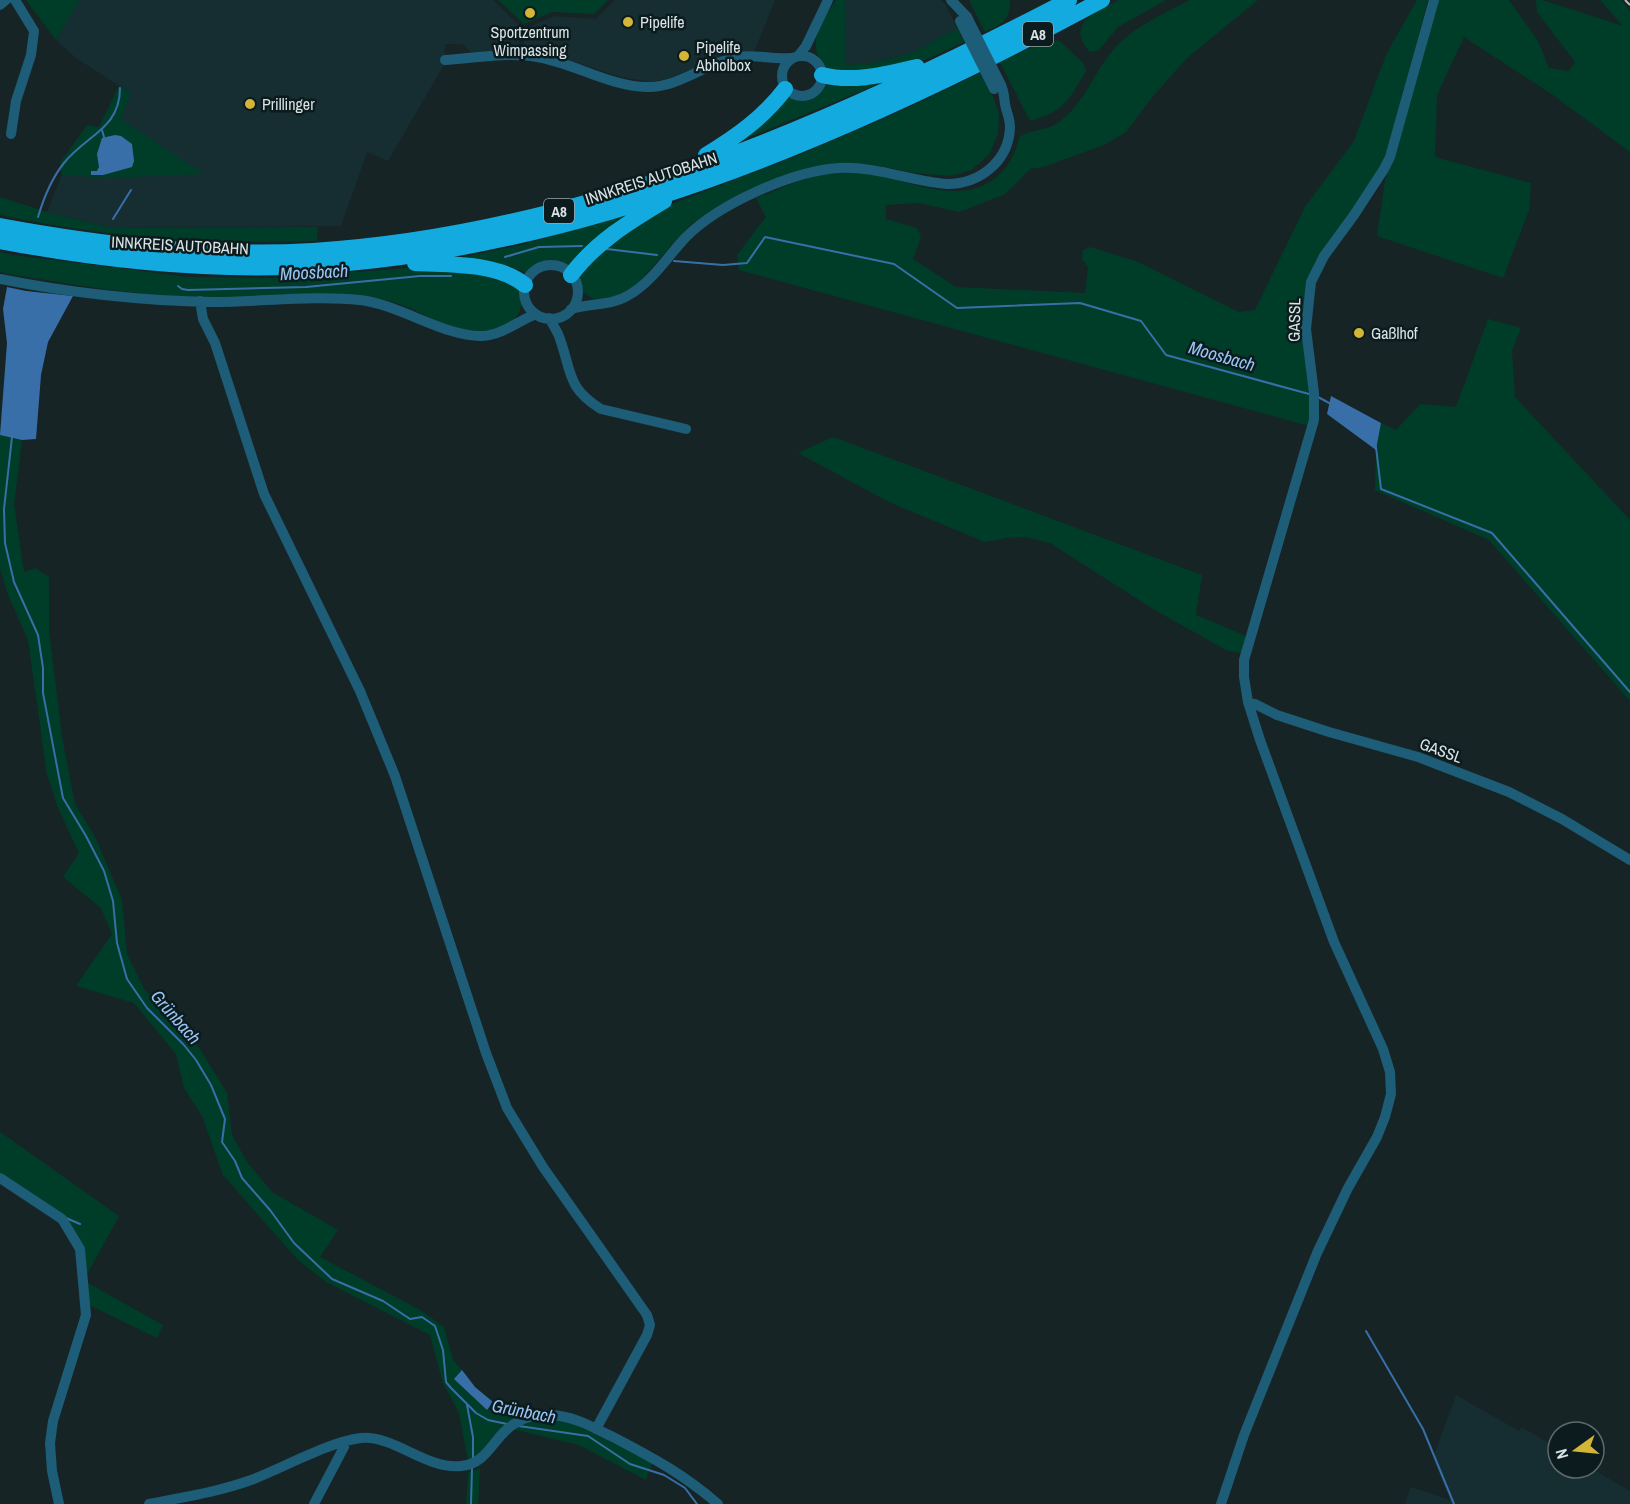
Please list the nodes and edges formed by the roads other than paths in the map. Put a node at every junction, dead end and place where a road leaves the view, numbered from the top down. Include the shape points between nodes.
1 (6, 0) edge
2 (15, 0) edge
3 (828, 0) edge
4 (1069, 0) edge
5 (1102, 0) edge
6 (1434, 0) edge
7 (953, 2) edge
8 (0, 5) edge
9 (813, 32) junction
10 (795, 57) junction
11 (763, 58) junction
12 (811, 58) junction
13 (445, 60) dead end
14 (950, 60) junction
15 (822, 75) junction
16 (783, 81) junction
17 (11, 134) dead end
18 (677, 174) junction
19 (692, 185) junction
20 (0, 226) edge
21 (0, 241) edge
22 (381, 260) junction
23 (571, 275) junction
24 (0, 279) edge
25 (578, 293) junction
26 (526, 294) junction
27 (200, 301) junction
28 (595, 304) junction
29 (568, 312) junction
30 (536, 314) junction
31 (549, 318) junction
32 (518, 322) junction
33 (560, 338) junction
34 (686, 429) dead end
35 (1248, 702) junction
36 (1630, 860) edge
37 (0, 1178) edge
38 (597, 1429) junction
39 (345, 1442) junction
40 (59, 1504) edge
41 (149, 1504) edge
42 (314, 1504) edge
43 (718, 1504) edge
44 (1221, 1504) edge

1 - 8 street
2 - 17 street via 34,31
3 - 9 street
4 - 14 highway, INNKREIS AUTOBAHN / A8
5 - 19 highway, INNKREIS AUTOBAHN / A8 via 899,101
6 - 35 street, GASSL via 1390,157 1311,282 1306,329 1314,420 1244,660
7 - 28 street, bridge via 1005,106 1010,127 1005,148 994,166 978,177 947,184 862,168 807,174 746,196 716,212 631,294 614,302
9 - 10 street
9 - 12 street
10 - 11 street
10 - 12 street
10 - 16 street via 783,67
11 - 13 street via 737,57 669,83 647,87 609,80 536,57
11 - 16 street
12 - 15 street
14 - 15 highway via 868,77 842,79
14 - 18 highway, INNKREIS AUTOBAHN / A8 via 794,130
15 - 16 street via 819,88 808,96 794,96
16 - 18 highway via 776,102 750,126
18 - 20 highway, INNKREIS AUTOBAHN / A8 via 520,221 405,242 312,251 170,249
19 - 22 highway, INNKREIS AUTOBAHN / A8 via 524,235
19 - 23 highway via 620,227 583,259
21 - 22 highway, INNKREIS AUTOBAHN / A8 via 67,254 170,265 286,267
22 - 26 highway via 468,266 510,276
23 - 25 street
23 - 26 street via 559,266 543,266 531,274
24 - 27 street via 87,293
25 - 28 street
25 - 29 street
26 - 30 street
26 - 32 street
27 - 32 street via 360,300 472,336 497,334
27 - 38 street via 264,494 360,691 395,776 507,1108 649,1320 647,1335
28 - 29 street
29 - 31 street
29 - 33 street
30 - 31 street
30 - 32 street
31 - 33 street
33 - 34 street via 570,377 592,403 601,409
35 - 36 street, GASSL via 1277,715 1418,757 1509,792
35 - 44 street via 1334,942 1383,1048 1391,1094 1377,1137 1317,1253 1244,1435
37 - 40 street via 62,1219 80,1249 86,1315 53,1421 50,1443
38 - 39 street via 555,1415 523,1419 509,1427 473,1464 457,1467 377,1440 360,1438
38 - 43 street via 675,1470
39 - 41 street via 230,1487
39 - 42 street

